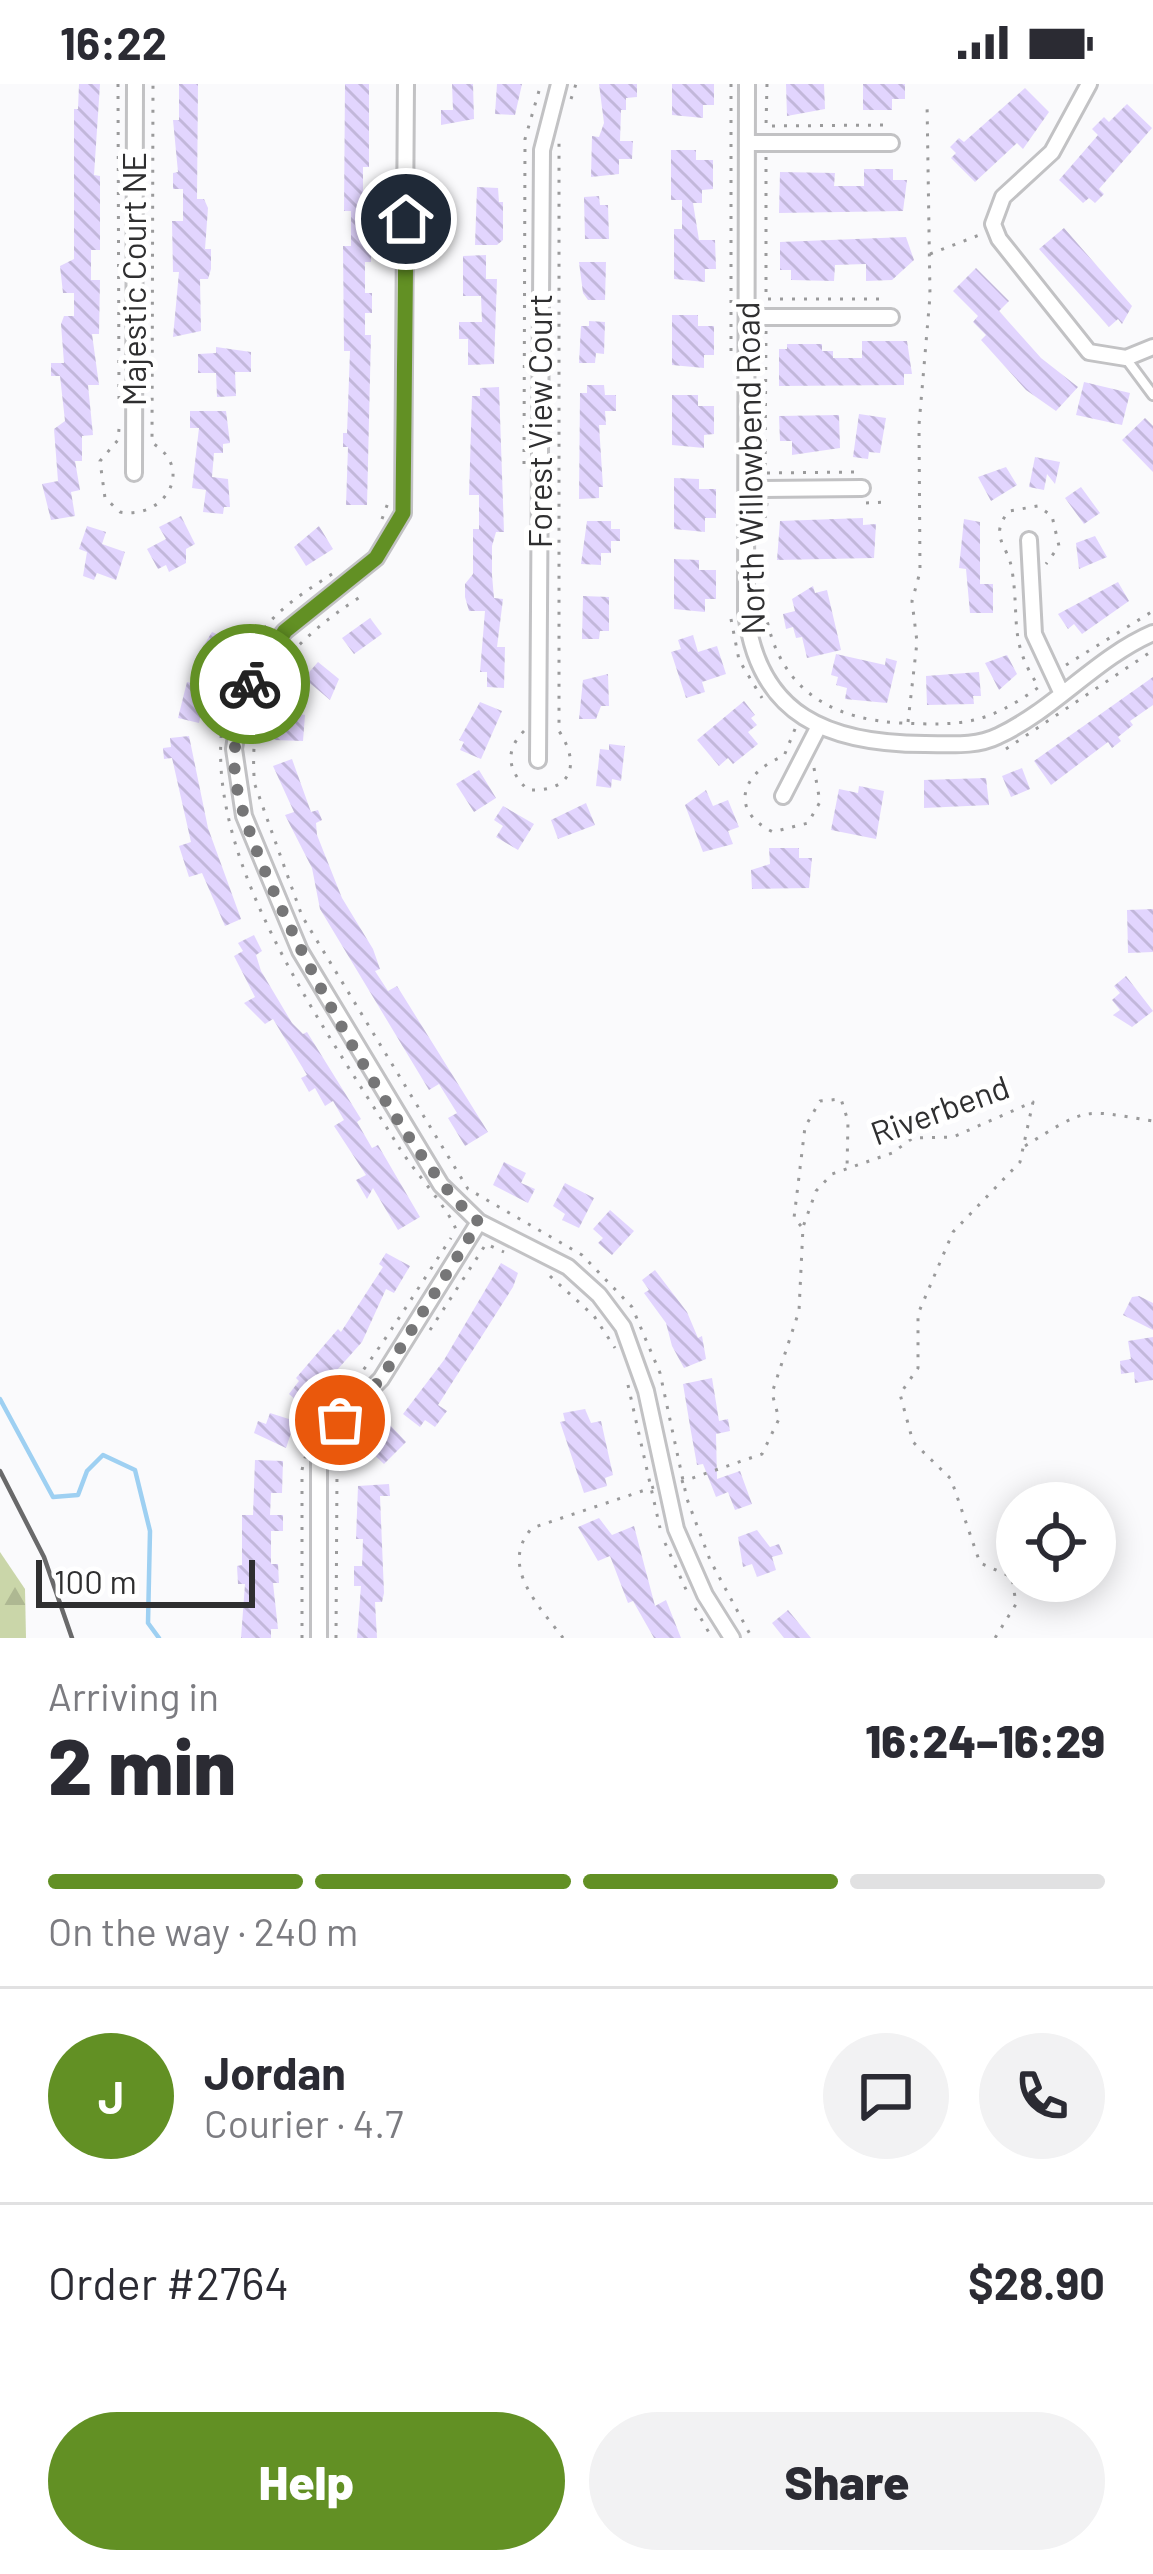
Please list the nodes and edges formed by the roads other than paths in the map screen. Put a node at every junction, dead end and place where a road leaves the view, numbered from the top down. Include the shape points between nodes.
1 (135, 84) edge
2 (406, 84) edge
3 (559, 84) edge
4 (747, 84) edge
5 (1089, 84) edge
6 (747, 143) junction
7 (891, 143) dead end
8 (748, 317) junction
9 (891, 317) dead end
10 (1153, 346) edge
11 (1126, 358) junction
12 (1153, 395) edge
13 (134, 473) dead end
14 (748, 489) junction
15 (864, 495) road end
16 (1029, 540) dead end
17 (1153, 633) edge
18 (1062, 694) junction
19 (818, 728) junction
20 (538, 760) dead end
21 (783, 796) dead end
22 (479, 1222) junction
23 (319, 1638) edge
24 (732, 1638) edge

1 - 13 street, Majestic Court NE
2 - 22 street via 403,513 376,558 262,658 239,716 235,778 300,951 441,1185
3 - 20 street, Forest View Court via 542,150
4 - 6 street, North Willowbend Road
5 - 11 street via 1052,152 995,208 995,230 1090,352
6 - 7 street
6 - 8 street, North Willowbend Road
8 - 9 street
8 - 14 street, North Willowbend Road
10 - 11 street
11 - 12 lane
14 - 15 street
14 - 19 street, North Willowbend Road via 750,645 769,684
16 - 18 street via 1034,634
17 - 18 street, North Willowbend Road
18 - 19 street, North Willowbend Road via 994,738 913,744
19 - 21 street
22 - 23 street via 381,1379 340,1420 320,1461
22 - 24 street via 568,1268 623,1327 646,1391 656,1486

